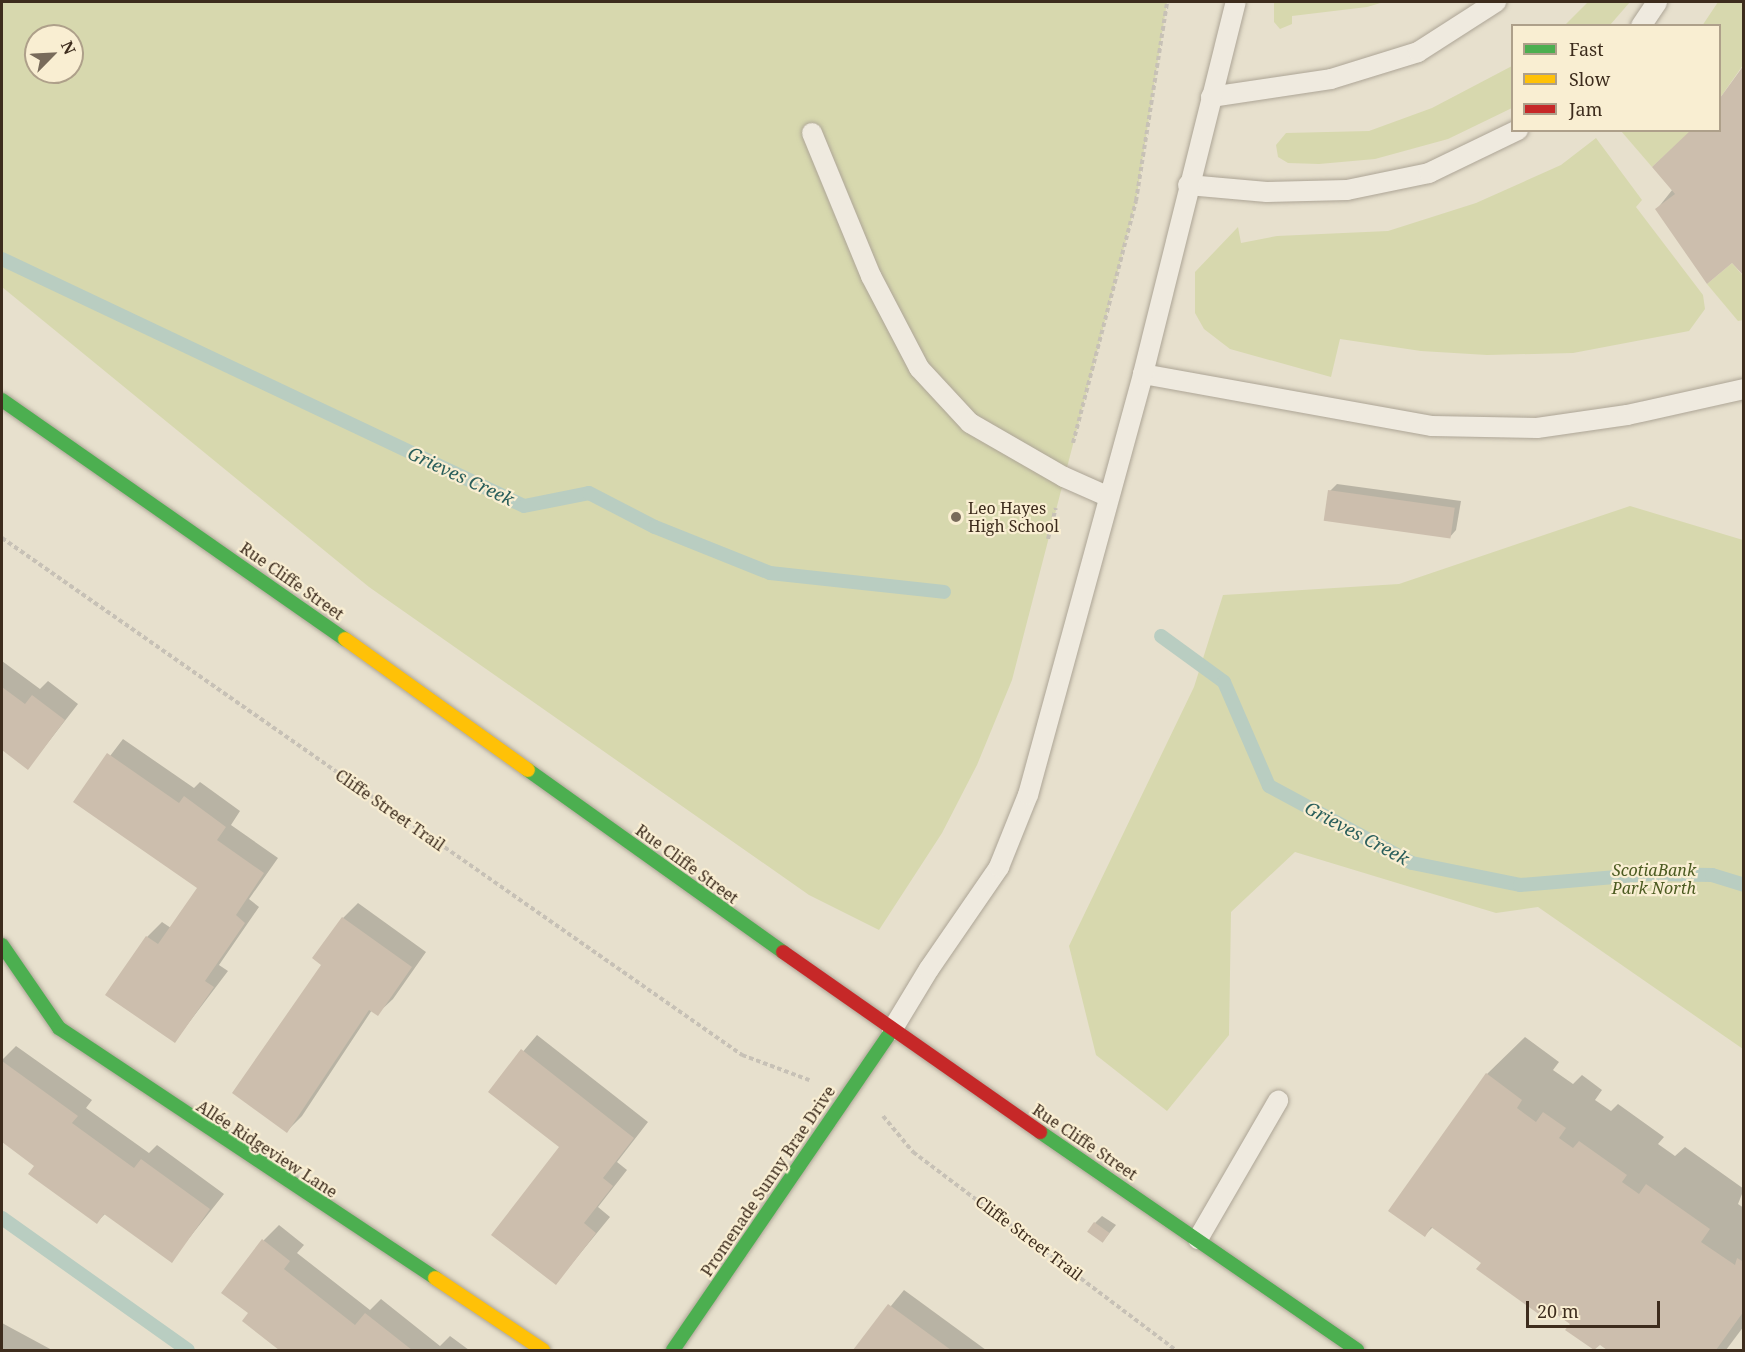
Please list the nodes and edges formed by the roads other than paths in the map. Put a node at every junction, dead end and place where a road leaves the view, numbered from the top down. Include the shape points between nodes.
1 (1236, 2) edge
2 (1496, 2) edge
3 (1657, 2) edge
4 (1642, 24) edge
5 (1211, 97) junction
6 (1514, 132) edge
7 (812, 133) dead end
8 (1188, 185) junction
9 (1143, 374) junction
10 (1743, 389) edge
11 (2, 400) edge
12 (1109, 497) junction
13 (2, 945) edge
14 (892, 1030) junction
15 (1278, 1101) dead end
16 (1198, 1239) junction
17 (543, 1350) edge
18 (673, 1350) edge
19 (1357, 1350) edge

1 - 5 lane
2 - 5 lane via 1418,52 1331,79
3 - 4 lane
5 - 8 lane
6 - 8 lane via 1429,173 1347,190 1267,192
7 - 12 lane via 871,276 919,368 970,423 1064,477
8 - 9 lane
9 - 10 lane via 1432,426 1537,428 1627,415
9 - 12 lane
11 - 14 main road, Rue Cliffe Street via 317,619
12 - 14 lane via 1028,795 999,867 928,969
13 - 17 main road, Allée Ridgeview Lane via 59,1028
14 - 16 main road, Rue Cliffe Street
14 - 18 main road, Promenade Sunny Brae Drive
15 - 16 lane
16 - 19 main road, Rue Cliffe Street

